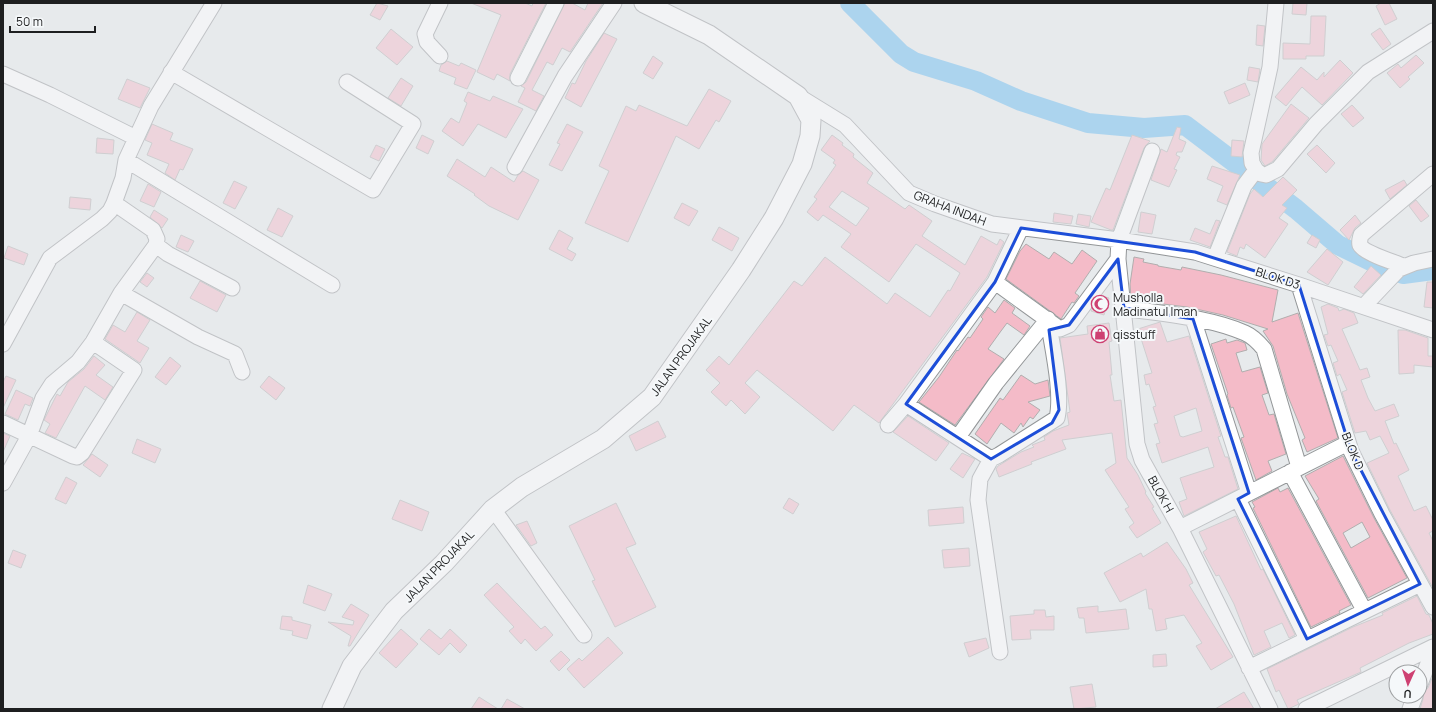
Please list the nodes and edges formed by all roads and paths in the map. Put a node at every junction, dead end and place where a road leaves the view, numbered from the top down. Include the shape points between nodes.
1 (214, 3) edge
2 (440, 3) edge
3 (556, 3) edge
4 (614, 3) edge
5 (644, 3) edge
6 (1276, 3) edge
7 (1433, 31) edge
8 (440, 56) dead end
9 (171, 72) junction
10 (3, 74) edge
11 (518, 78) dead end
12 (347, 82) dead end
13 (798, 96) junction
14 (136, 138) junction
15 (1152, 151) dead end
16 (126, 160) junction
17 (515, 167) dead end
18 (1254, 172) junction
19 (1433, 174) edge
20 (114, 203) junction
21 (1021, 228) junction
22 (1119, 240) junction
23 (156, 245) junction
24 (1118, 258) junction
25 (1215, 258) junction
26 (1433, 259) edge
27 (1401, 268) junction
28 (995, 282) junction
29 (332, 285) dead end
30 (1300, 285) junction
31 (232, 288) dead end
32 (121, 293) junction
33 (1364, 306) junction
34 (1124, 308) junction
35 (1048, 318) junction
36 (1194, 319) junction
37 (1433, 330) edge
38 (93, 342) junction
39 (3, 344) edge
40 (242, 372) dead end
41 (906, 404) junction
42 (3, 423) edge
43 (888, 425) dead end
44 (29, 436) junction
45 (958, 437) junction
46 (1348, 443) junction
47 (991, 459) junction
48 (1295, 470) junction
49 (3, 483) edge
50 (1243, 496) junction
51 (493, 509) junction
52 (1180, 528) junction
53 (1420, 584) junction
54 (1433, 607) edge
55 (1364, 610) junction
56 (584, 635) dead end
57 (1308, 639) junction
58 (1433, 647) edge
59 (1433, 651) edge
60 (1000, 652) dead end
61 (1428, 664) edge
62 (1249, 668) junction
63 (332, 709) edge
64 (1270, 709) edge
65 (1306, 709) edge

1 - 9 street
2 - 8 street via 425,34 427,42
3 - 11 street
4 - 17 street via 565,76
5 - 13 main road, JALAN PROJAKAL via 710,35
6 - 18 street via 1270,67 1251,153
7 - 18 street via 1368,72 1316,124 1278,169 1266,175
9 - 12 street via 373,190 412,124
9 - 14 street
10 - 14 street
13 - 21 street, GRAHA INDAH via 845,125 909,192 992,224
13 - 51 main road, JALAN PROJAKAL via 811,120 810,136 802,164 774,218 741,270 652,397 603,439 522,487
14 - 16 street
15 - 22 street
16 - 20 street
16 - 29 street
18 - 25 street via 1244,186
19 - 27 street via 1361,235 1360,246
20 - 23 street via 153,230 157,238
20 - 39 street via 102,219 50,258
21 - 22 street, GRAHA INDAH
21 - 28 street
22 - 24 street
22 - 25 street, BLOK D3 via 1194,252
23 - 31 street
23 - 32 street
24 - 34 street, BLOK H
24 - 35 street via 1070,325 1060,329
25 - 30 street, BLOK D3
26 - 27 street
27 - 33 street
28 - 35 street
28 - 41 street
30 - 33 street, BLOK D3
30 - 46 street, BLOK D
32 - 38 street
32 - 40 street via 187,331 235,354
33 - 37 street, BLOK D3
34 - 36 street
34 - 52 street, BLOK H via 1137,444 1142,460
35 - 45 street via 996,383
35 - 47 street via 1058,391 1057,418
36 - 48 street via 1247,334 1264,349
36 - 50 street
38 - 44 street via 78,362 52,384 43,398
38 - 44 street via 134,370 82,453 77,457
41 - 43 street
41 - 45 street
42 - 44 street
44 - 49 street
45 - 47 street
46 - 48 street
46 - 53 street, BLOK D via 1382,514
47 - 60 street via 980,479 978,500
48 - 50 street
48 - 55 street
50 - 52 street
50 - 57 street
51 - 56 street
51 - 63 main road, JALAN PROJAKAL via 444,563 394,611 352,666
52 - 62 street, BLOK H
53 - 54 street, BLOK D
53 - 55 street
55 - 57 street
57 - 62 street
58 - 65 street
59 - 61 street
62 - 64 street, BLOK H

